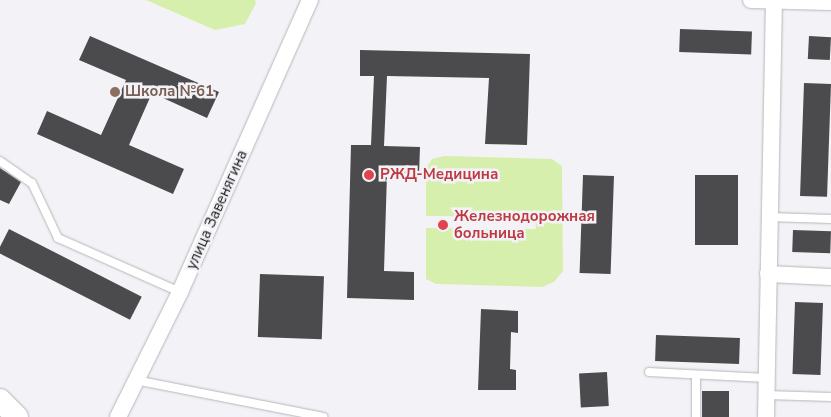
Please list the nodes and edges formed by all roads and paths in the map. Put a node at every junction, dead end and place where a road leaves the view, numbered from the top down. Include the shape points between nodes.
1 (310, 0) edge
2 (751, 0) edge
3 (774, 0) edge
4 (831, 2) edge
5 (0, 161) edge
6 (769, 217) junction
7 (831, 219) edge
8 (768, 274) junction
9 (831, 276) edge
10 (180, 292) junction
11 (649, 372) dead end
12 (696, 375) junction
13 (766, 378) junction
14 (135, 380) junction
15 (766, 395) junction
16 (831, 397) edge
17 (0, 400) edge
18 (17, 417) edge
19 (118, 417) edge
20 (323, 417) edge
21 (696, 417) edge
22 (766, 417) edge

1 - 10 street, улица Завенягина
2 - 3 street
3 - 4 street
3 - 6 street
5 - 10 lane via 32,183 58,238
6 - 7 lane
6 - 8 street
8 - 9 street
8 - 13 street
10 - 14 street, улица Завенягина
11 - 12 lane
12 - 13 lane
12 - 21 lane
13 - 15 street
14 - 19 street, улица Завенягина
14 - 20 lane
15 - 16 lane
15 - 22 street
17 - 18 main road

